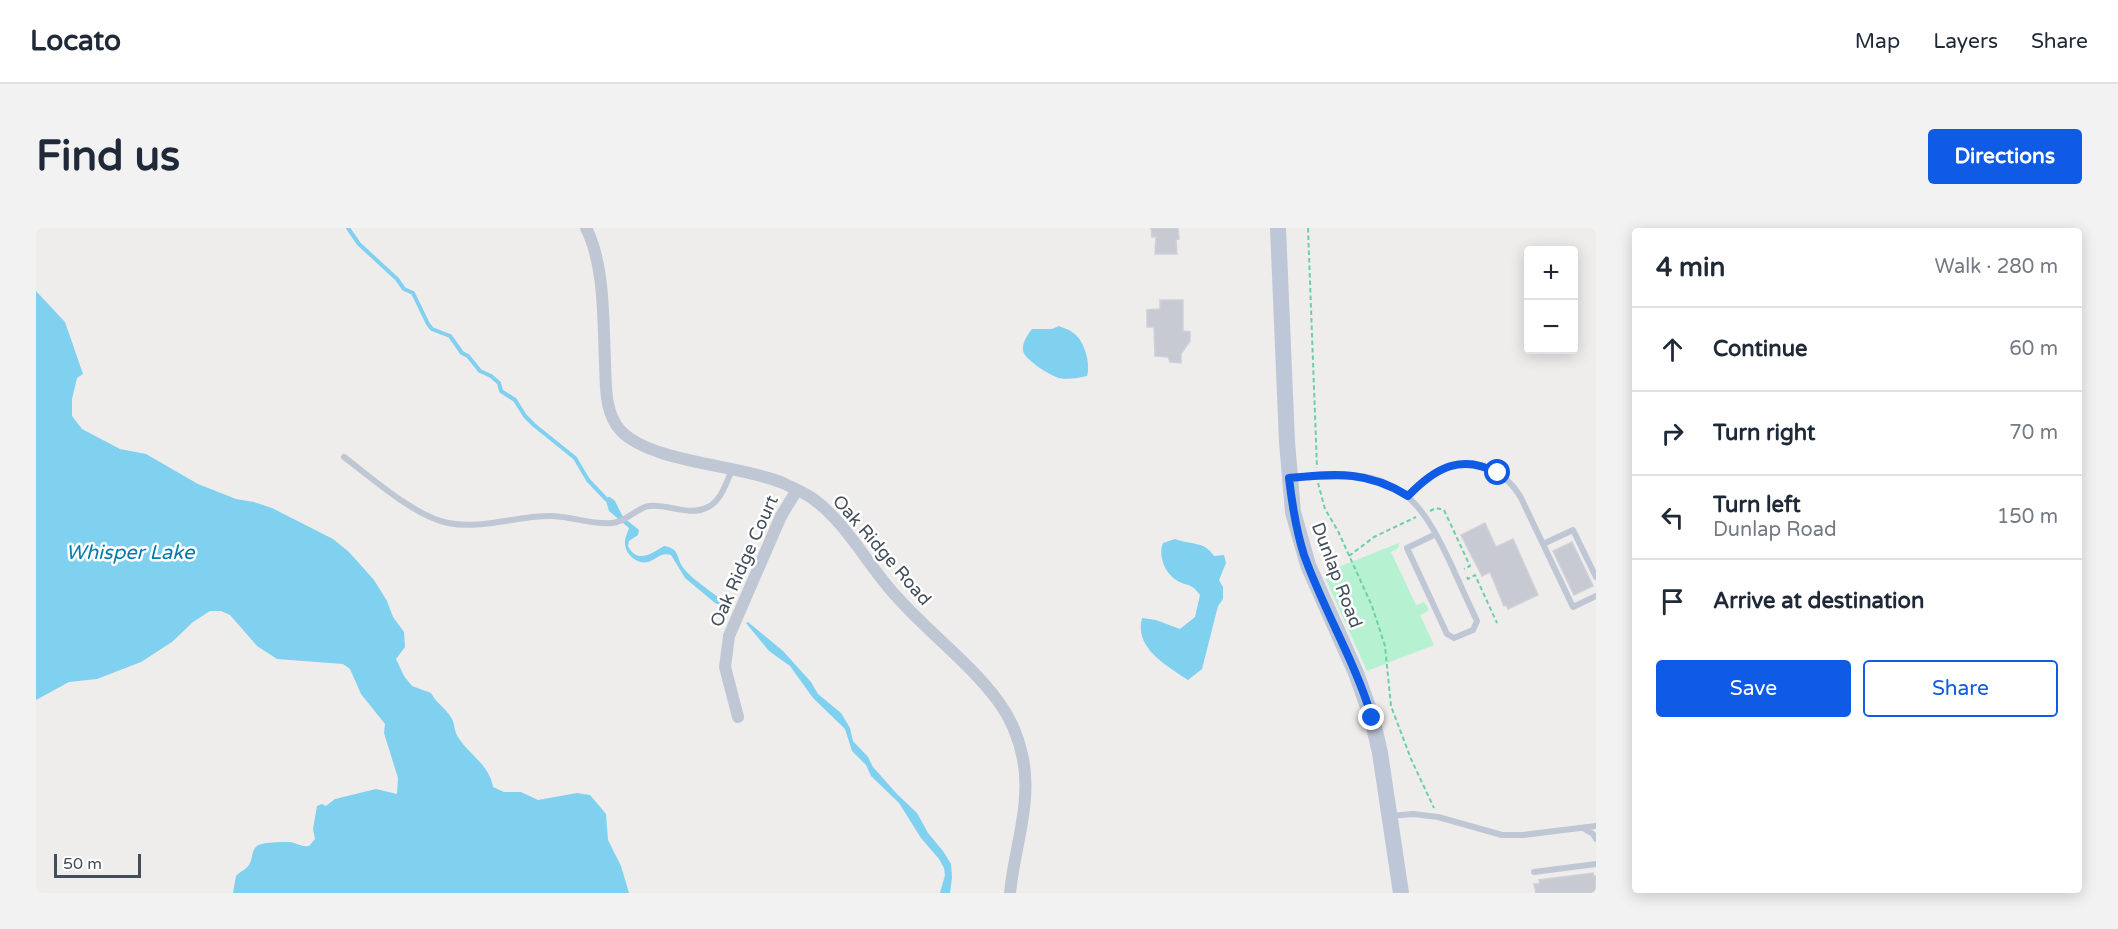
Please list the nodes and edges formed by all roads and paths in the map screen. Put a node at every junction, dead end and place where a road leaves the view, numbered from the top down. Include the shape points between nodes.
1 (586, 228) edge
2 (1278, 228) edge
3 (1308, 228) edge
4 (344, 457) dead end
5 (1316, 466) dead end
6 (732, 470) junction
7 (1289, 478) junction
8 (1318, 487) dead end
9 (797, 490) junction
10 (1408, 496) junction
11 (1430, 511) dead end
12 (1418, 516) dead end
13 (1436, 534) junction
14 (1543, 544) junction
15 (1349, 556) junction
16 (1596, 577) edge
17 (1596, 596) edge
18 (1497, 623) dead end
19 (738, 717) dead end
20 (1390, 816) junction
21 (1438, 817) junction
22 (1596, 826) edge
23 (1582, 827) junction
24 (1596, 839) edge
25 (1596, 864) edge
26 (1534, 872) dead end
27 (1010, 893) edge
28 (1401, 893) edge

1 - 6 street, Oak Ridge Road via 595,250 601,293 607,399 620,430 638,443
2 - 7 street, Dunlap Road
3 - 5 path
4 - 6 lane via 416,510 447,523 467,525 554,516 614,523 647,506 693,512 709,507 720,497
6 - 9 street, Oak Ridge Road
7 - 10 lane via 1354,475 1386,483
7 - 20 street, Dunlap Road via 1304,555 1369,708
8 - 15 path
9 - 19 street, Oak Ridge Court via 781,516 729,636 725,667
9 - 27 street, Oak Ridge Road via 831,515 897,598 999,701 1015,733 1026,784
10 - 13 lane
10 - 14 lane via 1447,466 1482,466 1513,486
11 - 18 path via 1444,510 1470,566 1463,569 1468,579 1474,575
12 - 15 path via 1374,537
13 - 13 lane via 1477,621 1473,630 1454,638 1447,634 1407,548
14 - 16 lane via 1573,530
14 - 17 lane via 1573,607
15 - 21 path via 1384,642 1390,700
20 - 21 lane
20 - 28 street, Dunlap Road
21 - 23 lane via 1502,836
22 - 23 lane
23 - 24 lane
25 - 26 lane

